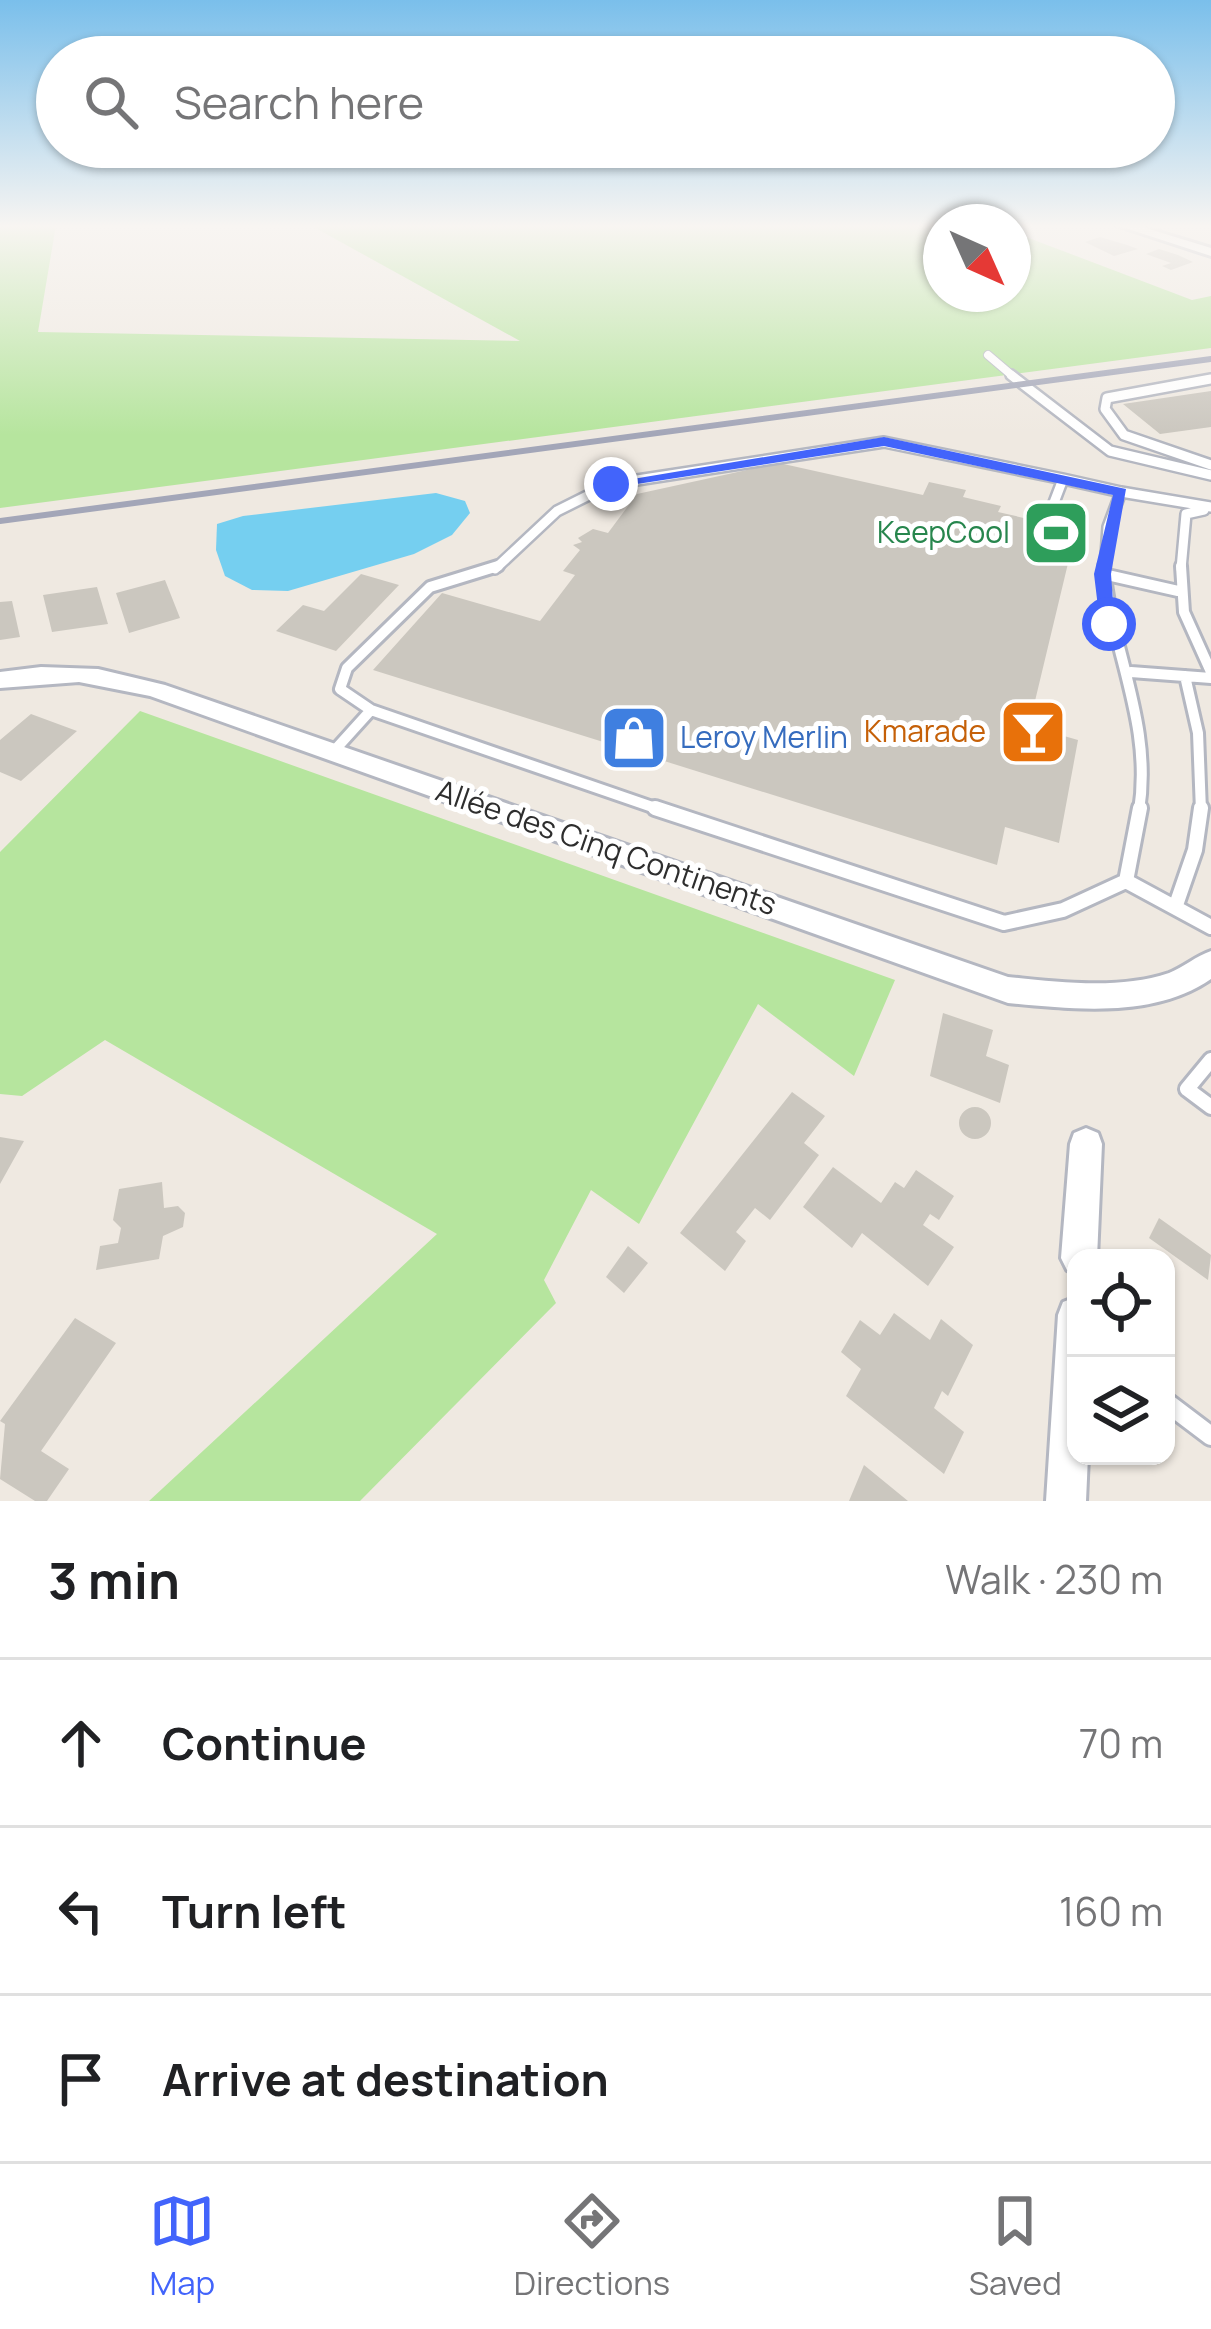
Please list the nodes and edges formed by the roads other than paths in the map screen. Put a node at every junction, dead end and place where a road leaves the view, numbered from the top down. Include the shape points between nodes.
1 (988, 355) dead end
2 (1211, 379) edge
3 (1211, 465) edge
4 (1211, 475) edge
5 (1063, 479) junction
6 (1121, 492) junction
7 (1211, 508) edge
8 (1050, 514) dead end
9 (1102, 574) junction
10 (1178, 591) junction
11 (1131, 672) junction
12 (1211, 675) edge
13 (1185, 676) junction
14 (0, 680) edge
15 (371, 710) junction
16 (333, 752) junction
17 (1126, 881) junction
18 (1176, 905) junction
19 (1211, 927) edge
20 (1211, 963) edge
21 (1211, 1060) edge
22 (1211, 1107) edge
23 (1086, 1144) dead end
24 (1080, 1249) edge
25 (1075, 1357) edge
26 (1175, 1409) edge
27 (1211, 1436) edge
28 (1066, 1501) edge

1 - 4 lane via 1110,451
2 - 3 lane via 1122,391 1107,398 1105,409 1124,435
5 - 6 lane
5 - 8 lane
5 - 15 lane via 884,442 611,484 557,511 495,569 430,587 346,668 340,689
6 - 7 lane
6 - 9 lane
7 - 10 lane via 1186,514
9 - 10 lane
9 - 11 lane via 1109,624
10 - 12 lane via 1184,624
11 - 13 lane
11 - 17 lane via 1144,753
12 - 13 lane
13 - 18 lane via 1204,762 1192,873
14 - 16 street, Allée des Cinq Continents via 47,671 102,674
15 - 16 lane
15 - 17 lane via 1004,923 1063,910
16 - 20 street, Allée des Cinq Continents via 1008,990 1075,997 1148,989
17 - 18 lane
18 - 19 lane
21 - 22 lane via 1187,1089
23 - 24 street
25 - 28 street
26 - 27 lane

